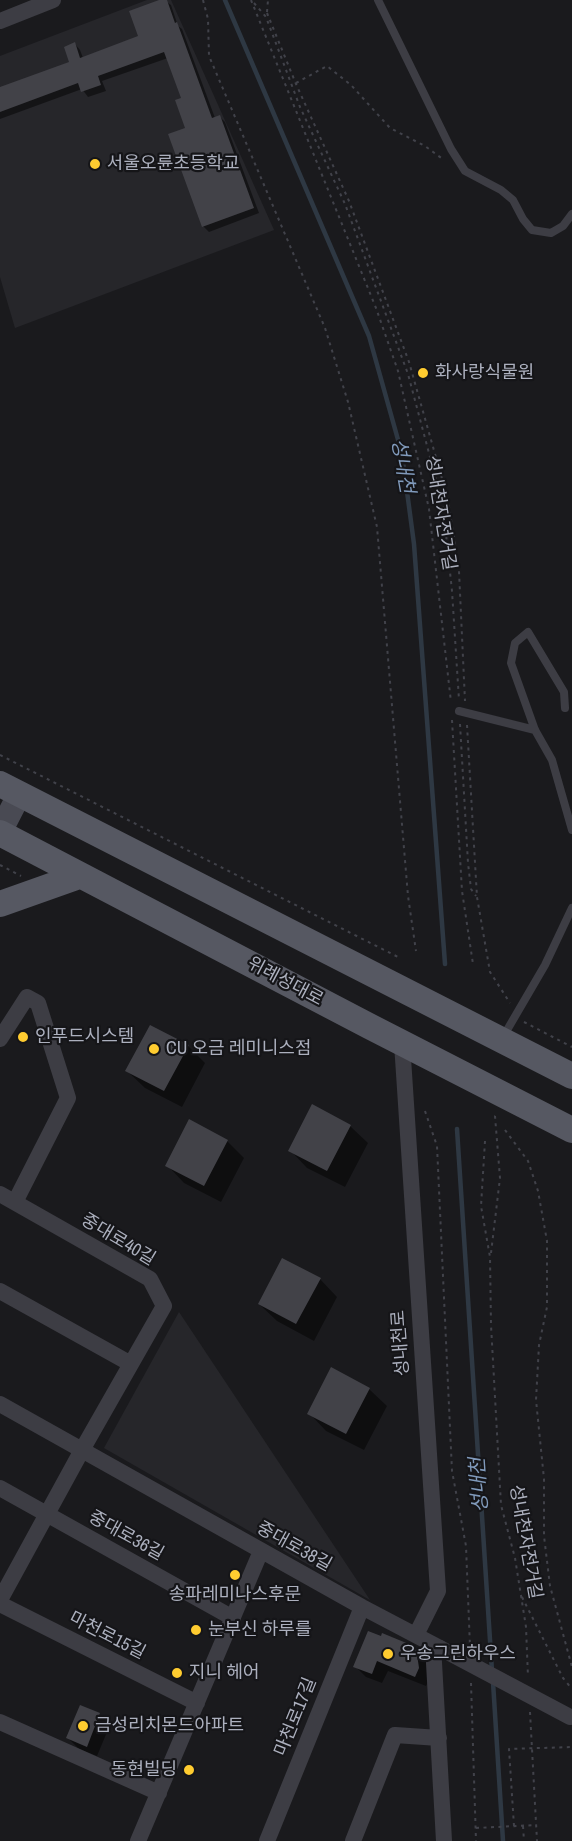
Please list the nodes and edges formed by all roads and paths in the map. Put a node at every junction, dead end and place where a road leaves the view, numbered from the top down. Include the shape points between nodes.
1 (53, 0) edge
2 (202, 0) edge
3 (251, 0) edge
4 (268, 0) edge
5 (378, 0) edge
6 (267, 13) junction
7 (266, 17) junction
8 (0, 21) edge
9 (294, 84) junction
10 (465, 171) junction
11 (572, 214) edge
12 (565, 708) dead end
13 (459, 711) junction
14 (453, 721) dead end
15 (535, 730) junction
16 (0, 755) edge
17 (10, 789) edge
18 (572, 830) edge
19 (0, 832) edge
20 (0, 865) edge
21 (80, 876) junction
22 (24, 877) dead end
23 (477, 897) junction
24 (0, 904) edge
25 (572, 908) edge
26 (416, 951) dead end
27 (400, 958) dead end
28 (473, 964) dead end
29 (515, 1015) junction
30 (538, 1030) junction
31 (0, 1039) edge
32 (502, 1040) junction
33 (402, 1043) junction
34 (572, 1047) edge
35 (527, 1052) junction
36 (572, 1076) edge
37 (505, 1096) junction
38 (425, 1111) dead end
39 (505, 1130) dead end
40 (572, 1130) edge
41 (485, 1141) dead end
42 (7, 1198) edge
43 (490, 1257) junction
44 (0, 1291) edge
45 (131, 1364) junction
46 (0, 1404) edge
47 (82, 1450) junction
48 (0, 1488) edge
49 (47, 1514) junction
50 (261, 1551) junction
51 (521, 1594) junction
52 (0, 1602) edge
53 (362, 1607) junction
54 (233, 1618) junction
55 (416, 1635) junction
56 (437, 1646) junction
57 (470, 1648) dead end
58 (572, 1667) edge
59 (528, 1681) dead end
60 (471, 1682) dead end
61 (572, 1689) edge
62 (197, 1703) junction
63 (529, 1703) dead end
64 (571, 1717) edge
65 (0, 1722) edge
66 (439, 1738) junction
67 (572, 1747) edge
68 (531, 1749) junction
69 (159, 1793) junction
70 (523, 1825) junction
71 (536, 1825) junction
72 (514, 1826) junction
73 (476, 1828) junction
74 (138, 1841) edge
75 (267, 1841) edge
76 (353, 1841) edge
77 (444, 1841) edge
78 (476, 1841) edge
79 (524, 1841) edge
80 (537, 1841) edge

1 - 8 street
2 - 26 path via 208,19 209,56 325,328 366,471 377,527
3 - 7 path
3 - 13 path, 성내천자전거길 via 398,371 429,509
4 - 6 path
5 - 10 lane
6 - 7 path
6 - 9 path
7 - 9 path
9 - 10 path via 327,66 390,128
9 - 13 path via 300,107 345,204 408,374 443,506
9 - 13 path via 349,201 405,351 448,500 459,571
10 - 11 lane via 513,200 532,230 551,233
12 - 15 lane via 564,692 528,632 515,643 511,663
13 - 15 lane
13 - 23 path
13 - 23 path via 469,872 471,889
14 - 28 path via 462,891
15 - 18 lane via 552,760
16 - 27 path
17 - 19 main road
17 - 32 main road
19 - 21 main road, 위례성대로
20 - 22 path
21 - 24 main road
21 - 33 main road, 위례성대로
23 - 29 path via 490,972
25 - 29 lane
29 - 30 path
29 - 32 lane
30 - 34 path
30 - 35 path
31 - 42 street, 중대로40길 via 27,997 38,1003 68,1098
32 - 35 main road
33 - 37 main road, 위례성대로
33 - 55 street, 성내천로 via 438,1591
35 - 36 main road
37 - 40 main road, 위례성대로
37 - 43 path via 495,1116 500,1178
38 - 57 path via 437,1146 452,1471 466,1546
39 - 58 path via 528,1161 548,1241 547,1307 539,1346 536,1400 550,1586
41 - 43 path, 성내천자전거길 via 481,1206
42 - 45 street, 중대로40길 via 150,1279 164,1306
43 - 51 path, 성내천자전거길 via 501,1505
44 - 45 street
45 - 47 street, 중대로40길
46 - 47 street, 중대로38길
47 - 49 street, 중대로40길
47 - 50 street, 중대로38길
48 - 49 street, 중대로36길
49 - 52 street, 중대로40길
49 - 54 street, 중대로36길
50 - 53 street, 중대로38길
50 - 54 street
51 - 59 path, 성내천자전거길
51 - 61 path
52 - 62 street, 마천로15길
53 - 55 street, 중대로38길
53 - 75 street, 마천로17길
54 - 62 street
55 - 56 street, 중대로38길
56 - 64 street, 중대로38길, bridge
56 - 66 street
60 - 73 path
62 - 69 street
63 - 68 path
65 - 69 street
66 - 76 street via 395,1735
66 - 77 street
67 - 68 path
68 - 71 path
68 - 72 path via 509,1749
69 - 74 street
70 - 71 path
70 - 72 path
70 - 79 path
71 - 80 path
72 - 73 path
73 - 78 path

